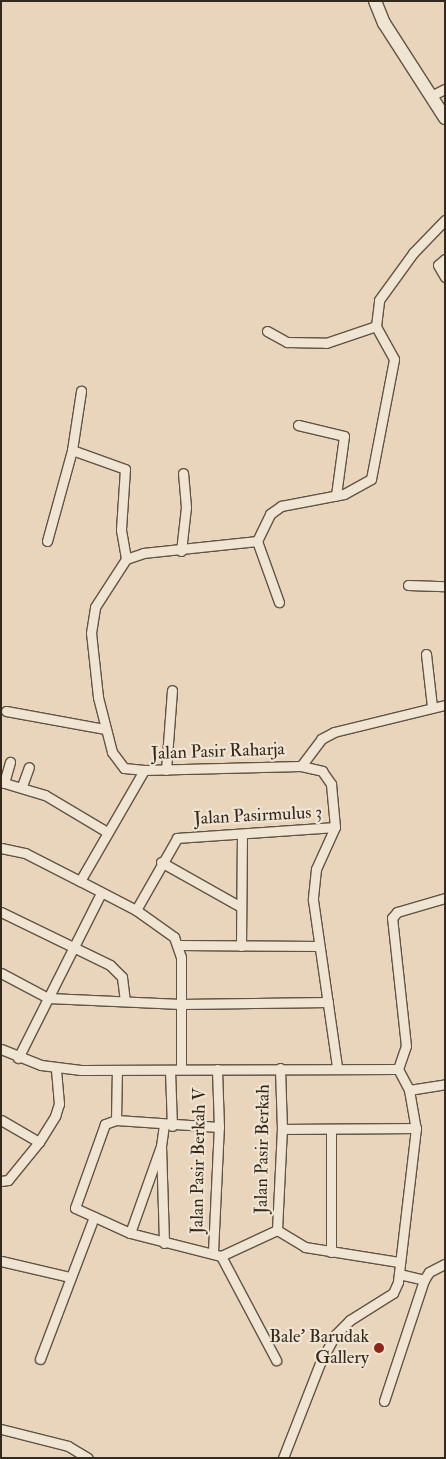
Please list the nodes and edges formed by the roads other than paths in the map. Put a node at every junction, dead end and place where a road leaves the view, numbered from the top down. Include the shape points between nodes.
1 (375, 1) edge
2 (445, 88) edge
3 (433, 94) junction
4 (445, 118) edge
5 (445, 220) edge
6 (445, 259) edge
7 (445, 277) edge
8 (376, 326) junction
9 (267, 331) dead end
10 (80, 391) dead end
11 (298, 425) dead end
12 (72, 450) junction
13 (183, 474) dead end
14 (336, 495) junction
15 (47, 541) dead end
16 (257, 541) junction
17 (181, 550) junction
18 (126, 559) junction
19 (408, 585) dead end
20 (445, 586) edge
21 (279, 602) dead end
22 (426, 654) dead end
23 (172, 690) dead end
24 (445, 706) edge
25 (432, 707) junction
26 (6, 711) dead end
27 (105, 729) junction
28 (10, 762) dead end
29 (301, 766) junction
30 (28, 767) dead end
31 (144, 770) junction
32 (166, 770) junction
33 (3, 782) edge
34 (22, 786) junction
35 (335, 827) junction
36 (107, 832) junction
37 (242, 834) junction
38 (1, 848) edge
39 (161, 862) junction
40 (80, 881) junction
41 (101, 893) junction
42 (445, 898) edge
43 (239, 906) junction
44 (136, 910) junction
45 (1, 912) edge
46 (74, 945) junction
47 (179, 945) junction
48 (241, 946) junction
49 (318, 946) junction
50 (1, 973) edge
51 (48, 998) junction
52 (125, 1002) junction
53 (328, 1002) junction
54 (181, 1004) junction
55 (1, 1049) edge
56 (18, 1058) junction
57 (56, 1068) junction
58 (280, 1068) junction
59 (337, 1068) junction
60 (181, 1069) junction
61 (217, 1069) junction
62 (398, 1069) junction
63 (117, 1070) junction
64 (170, 1070) junction
65 (445, 1084) edge
66 (409, 1090) junction
67 (1, 1120) edge
68 (116, 1120) junction
69 (168, 1125) junction
70 (219, 1127) junction
71 (416, 1128) junction
72 (282, 1129) junction
73 (331, 1129) junction
74 (39, 1142) junction
75 (161, 1146) junction
76 (1, 1180) edge
77 (94, 1217) junction
78 (277, 1230) junction
79 (130, 1233) junction
80 (164, 1243) junction
81 (330, 1252) junction
82 (217, 1254) junction
83 (1, 1261) edge
84 (399, 1262) junction
85 (445, 1264) edge
86 (399, 1274) junction
87 (69, 1277) junction
88 (424, 1280) junction
89 (40, 1359) dead end
90 (276, 1360) dead end
91 (384, 1400) dead end
92 (2, 1432) edge
93 (84, 1456) edge
94 (283, 1458) edge

1 - 3 main road via 384,22
2 - 3 street
3 - 4 main road
5 - 8 street via 413,253 382,294
6 - 7 street via 438,265
8 - 9 street via 326,343 287,342
8 - 14 street via 394,359 373,475 362,486
10 - 12 street
11 - 14 street via 344,436
12 - 15 street
12 - 18 street via 125,469 121,530
13 - 17 street via 186,507
14 - 16 street via 278,508 270,514
16 - 17 street
16 - 21 street
17 - 18 street via 143,553
18 - 27 street via 95,607 90,624
19 - 20 street
22 - 25 street
23 - 32 street
24 - 25 street
25 - 29 street via 334,732 321,739
26 - 27 street
27 - 31 street via 119,765
28 - 33 street
29 - 32 street, Jalan Pasir Raharja
29 - 35 street via 314,767 326,776 333,795
30 - 34 street
31 - 32 street, Jalan Pasir Raharja
31 - 36 street, Jalan Pasir Raharja
33 - 34 street
34 - 36 street via 69,807
35 - 37 street, Jalan Pasirmulus 3
35 - 49 street via 321,856 313,885
36 - 40 street, Jalan Pasir Raharja
37 - 39 street, Jalan Pasirmulus 3 via 177,838
37 - 43 street
38 - 40 street via 24,853
39 - 43 street
39 - 44 street, Jalan Pasirmulus 3
40 - 41 street
41 - 44 street
41 - 46 street
42 - 62 street via 397,912 392,918 406,1046
43 - 48 street
44 - 47 street via 174,936
45 - 46 street
46 - 51 street
46 - 52 street via 118,971 124,981
47 - 48 street
47 - 54 street
48 - 49 street
49 - 53 street
50 - 51 street
51 - 52 street
51 - 56 street
52 - 54 street
53 - 54 street
53 - 59 street
54 - 60 street
55 - 56 street
56 - 57 street
57 - 63 street
57 - 74 street via 59,1104
58 - 59 street
58 - 61 street
58 - 72 street, Jalan Pasir Berkah
59 - 62 street
60 - 61 street
60 - 64 street
61 - 70 street, Jalan Pasir Berkah V
62 - 66 street
63 - 64 street
63 - 68 street
64 - 69 street, Jalan Pasir Berkah V
65 - 66 street
66 - 71 street
67 - 74 street
68 - 69 street
68 - 77 street via 103,1126 75,1208
69 - 70 street
69 - 75 street, Jalan Pasir Berkah V
70 - 82 street, Jalan Pasir Berkah V
71 - 73 street
71 - 84 street
72 - 73 street
72 - 78 street, Jalan Pasir Berkah
73 - 81 street
74 - 76 street via 8,1180
75 - 79 street
75 - 80 street
77 - 79 street
77 - 87 street
78 - 81 street via 305,1247
78 - 82 street
79 - 80 street
80 - 82 street
81 - 84 street
82 - 90 street
83 - 87 street
84 - 86 street
85 - 88 street via 429,1272
86 - 88 street
86 - 94 street via 393,1293 350,1320 336,1335 320,1363
87 - 89 street
88 - 91 street
92 - 93 street via 68,1446

